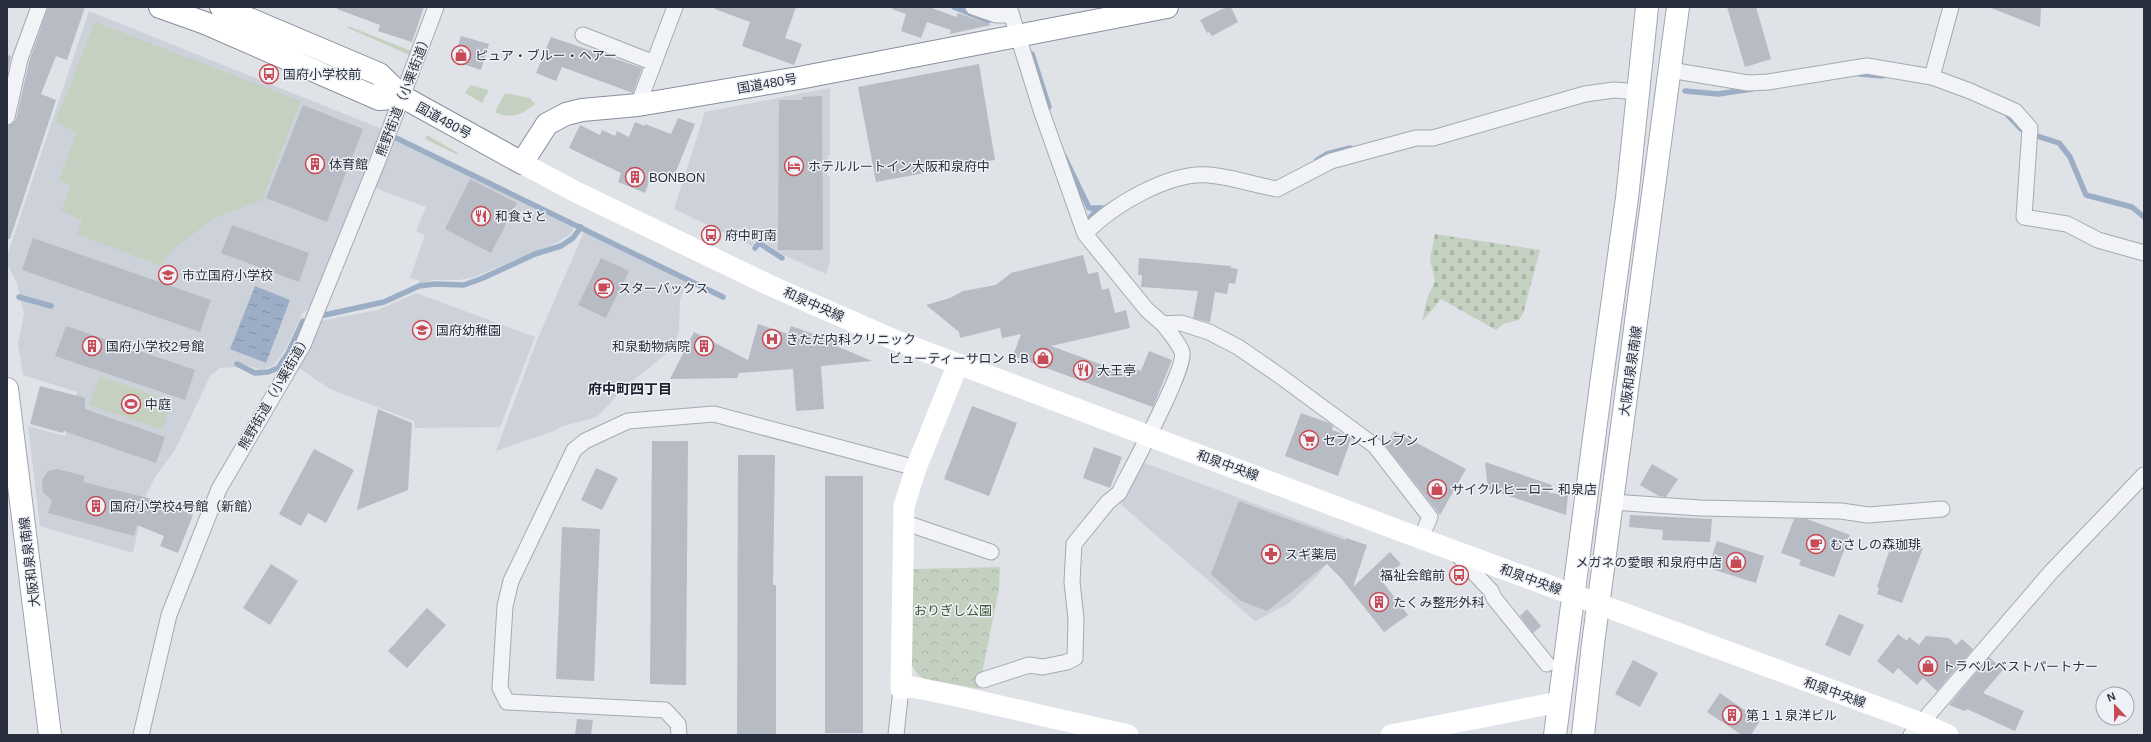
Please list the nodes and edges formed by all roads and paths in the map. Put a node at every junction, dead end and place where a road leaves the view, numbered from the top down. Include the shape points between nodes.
1 (39, 7) edge
2 (160, 7) edge
3 (221, 7) edge
4 (436, 7) edge
5 (675, 7) edge
6 (973, 7) edge
7 (1167, 7) edge
8 (1647, 7) edge
9 (1678, 7) edge
10 (1951, 7) edge
11 (1011, 11) edge
12 (583, 35) dead end
13 (1019, 36) junction
14 (654, 63) junction
15 (1670, 70) junction
16 (1932, 77) junction
17 (1638, 92) junction
18 (403, 97) junction
19 (638, 105) junction
20 (7, 117) edge
21 (522, 163) junction
22 (1086, 234) junction
23 (2144, 253) edge
24 (1163, 324) junction
25 (958, 364) junction
26 (7, 389) edge
27 (1148, 436) junction
28 (916, 468) junction
29 (2144, 475) edge
30 (1612, 502) junction
31 (1942, 509) dead end
32 (903, 522) junction
33 (1421, 538) junction
34 (1452, 550) junction
35 (991, 552) dead end
36 (1572, 595) junction
37 (1599, 604) junction
38 (1547, 664) dead end
39 (983, 680) dead end
40 (901, 689) junction
41 (1559, 702) junction
42 (1916, 729) edge
43 (50, 735) edge
44 (141, 735) edge
45 (679, 735) edge
46 (896, 735) edge
47 (1128, 735) edge
48 (1390, 735) edge
49 (1555, 735) edge
50 (1583, 735) edge
51 (1948, 735) edge

1 - 20 street via 20,59
2 - 18 main road, 国道480号 via 205,23 379,99
3 - 18 main road, 国道480号 via 379,74
4 - 18 street, 熊野街道（小栗街道）
5 - 14 street
6 - 11 street via 996,15
7 - 13 main road, 国道480号
8 - 17 main road, 大阪和泉泉南線
9 - 15 main road, 大阪和泉泉南線
10 - 16 street
11 - 13 street
12 - 14 street
13 - 19 main road, 国道480号 via 799,78
13 - 22 street via 1041,110
14 - 19 street
15 - 16 street via 1748,83 1867,66
15 - 30 main road, 大阪和泉泉南線
16 - 23 street via 1970,90 2015,111 2031,133 2024,217 2067,224 2098,240
17 - 22 street via 1614,90 1585,94 1433,138 1416,138 1331,161 1278,189 1209,175 1183,176 1138,196 1113,211
17 - 36 main road, 大阪和泉泉南線 via 1627,198
18 - 21 main road, 国道480号
18 - 44 street, 熊野街道（小栗街道） via 303,345 219,489 169,615
19 - 21 main road, 国道480号 via 566,114 547,124
21 - 25 street, 和泉中央線 via 769,285 897,341
22 - 24 street via 1147,310
24 - 27 street via 1182,352 1182,362
24 - 33 street via 1181,322 1209,332 1238,347 1375,446 1430,517
25 - 27 street, 和泉中央線
25 - 28 street
26 - 43 main road, 大阪和泉泉南線
27 - 33 street, 和泉中央線
27 - 39 street via 1119,493 1108,502 1074,544 1072,582 1076,619 1075,658 1043,667 1029,665
28 - 32 street via 904,506
28 - 45 street via 714,414 628,421 585,441 574,450 511,581 505,606 500,688 507,702 665,710 678,724
29 - 42 street via 2051,572
30 - 31 street via 1700,508 1842,511 1868,515
30 - 37 main road, 大阪和泉泉南線
32 - 35 street
32 - 40 street
33 - 34 street, 和泉中央線
34 - 36 street, 和泉中央線
34 - 38 street via 1491,590 1494,598
36 - 37 street, 和泉中央線
36 - 41 main road, 大阪和泉泉南線
37 - 42 street, 和泉中央線
37 - 50 main road, 大阪和泉泉南線
40 - 46 street
40 - 47 street via 912,687
41 - 48 street
41 - 49 main road, 大阪和泉泉南線
42 - 51 street, 和泉中央線

